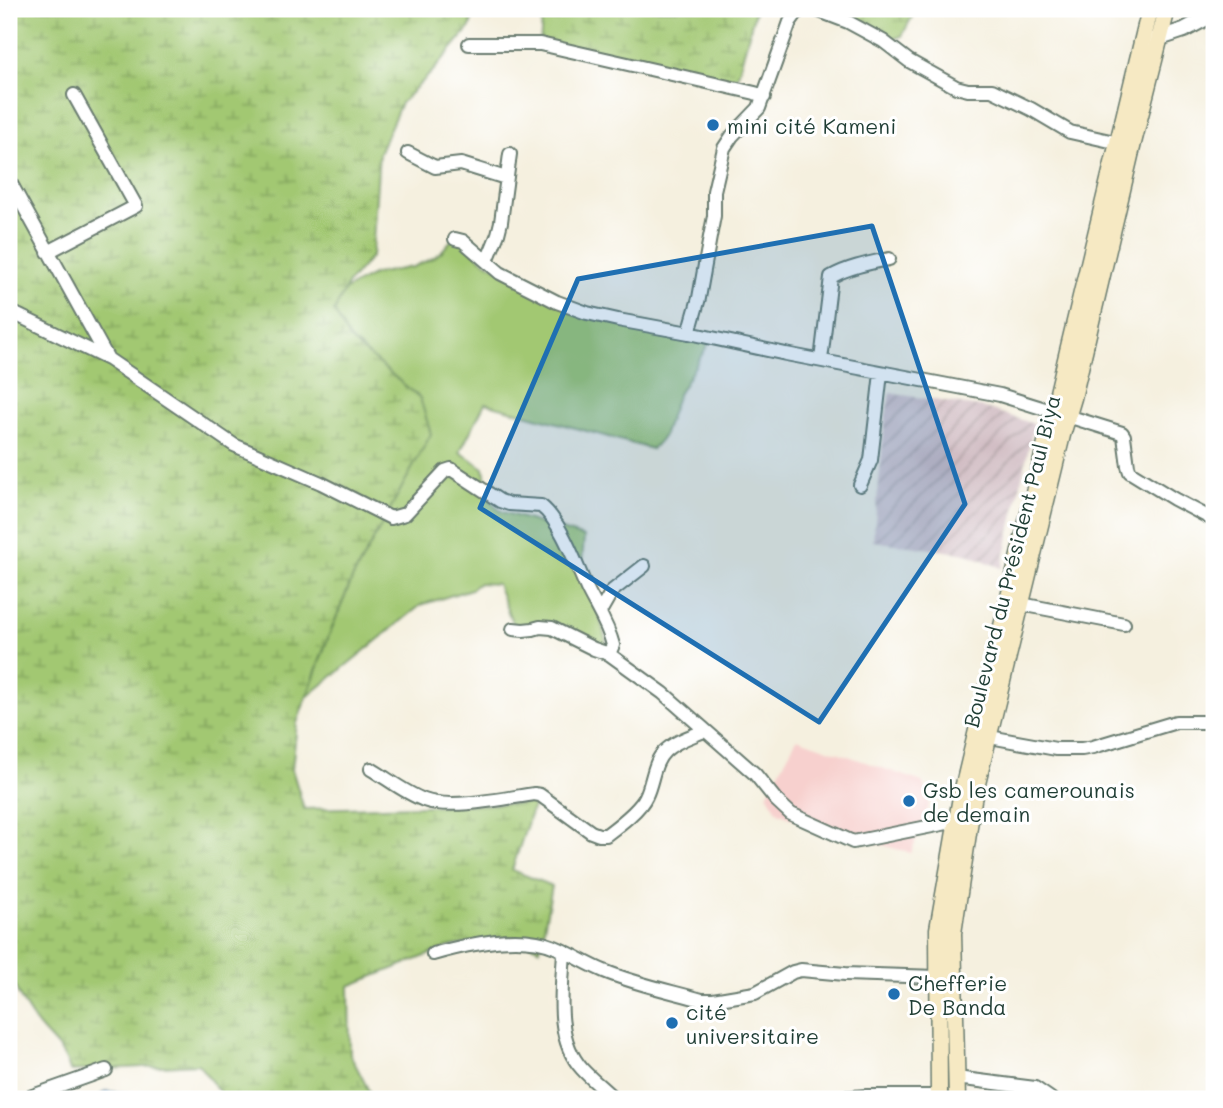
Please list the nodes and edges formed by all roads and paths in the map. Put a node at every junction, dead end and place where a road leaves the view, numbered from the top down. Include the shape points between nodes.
1 (801, 9) edge
2 (814, 9) edge
3 (1150, 9) edge
4 (1167, 9) edge
5 (1214, 14) edge
6 (1160, 39) junction
7 (1143, 43) junction
8 (469, 44) dead end
9 (74, 95) dead end
10 (764, 97) junction
11 (1119, 143) junction
12 (408, 153) dead end
13 (510, 155) dead end
14 (506, 178) junction
15 (9, 180) edge
16 (13, 199) edge
17 (455, 239) dead end
18 (48, 252) junction
19 (889, 259) dead end
20 (486, 261) junction
21 (9, 311) edge
22 (689, 333) junction
23 (108, 359) junction
24 (821, 360) junction
25 (881, 373) junction
26 (1061, 414) junction
27 (860, 485) dead end
28 (1214, 520) edge
29 (644, 566) dead end
30 (1021, 604) junction
31 (600, 612) junction
32 (1125, 624) dead end
33 (513, 629) dead end
34 (609, 654) junction
35 (1214, 722) edge
36 (705, 731) junction
37 (982, 736) junction
38 (371, 769) dead end
39 (957, 821) junction
40 (564, 951) junction
41 (433, 954) dead end
42 (937, 977) junction
43 (106, 1070) dead end
44 (956, 1078) junction
45 (939, 1098) edge
46 (24, 1099) edge
47 (614, 1099) edge
48 (821, 1099) edge
49 (957, 1099) edge
50 (1051, 1099) edge

1 - 10 street via 790,22
2 - 11 street via 860,28 956,87 992,90 1070,132
3 - 7 main road, Boulevard du Président Paul Biya
4 - 6 main road, Boulevard du Président Paul Biya
5 - 6 street
6 - 7 street
6 - 26 main road, Boulevard du Président Paul Biya
7 - 11 main road, Boulevard du Président Paul Biya
8 - 10 street via 540,44
9 - 18 street via 136,206
10 - 22 street via 724,148
11 - 26 main road, Boulevard du Président Paul Biya
12 - 14 street via 435,167 461,164
13 - 14 street
14 - 20 street via 499,229
15 - 16 street
16 - 18 street
17 - 20 street
18 - 23 street
19 - 24 street via 831,277
20 - 22 street via 557,302 618,320
21 - 23 street
22 - 24 street
23 - 31 street via 234,445 391,518 405,514 451,469 509,504 541,506 577,562
24 - 25 street
25 - 26 street via 1000,395
25 - 27 street via 871,460
26 - 28 street via 1122,433 1130,472
26 - 30 main road, Boulevard du Président Paul Biya
26 - 37 main road, Boulevard du Président Paul Biya
29 - 31 street via 612,591
30 - 32 street
30 - 37 main road, Boulevard du Président Paul Biya
31 - 34 street via 613,645
33 - 34 street via 552,628
34 - 36 street
35 - 37 street via 1175,722 1082,749
36 - 38 street via 662,753 642,804 606,835 591,832 540,794 453,804 426,801
36 - 39 street via 755,774 791,814 853,842
37 - 39 main road, Boulevard du Président Paul Biya
37 - 44 main road, Boulevard du Président Paul Biya via 953,933
39 - 42 main road, Boulevard du Président Paul Biya via 938,929
40 - 41 street via 534,941 494,941
40 - 42 street via 602,971 702,1000 755,993 801,970
40 - 47 street via 561,1006 566,1040 583,1070
42 - 45 main road, Boulevard du Président Paul Biya
43 - 46 street
44 - 49 main road, Boulevard du Président Paul Biya
44 - 50 street via 1035,1088
45 - 48 street

